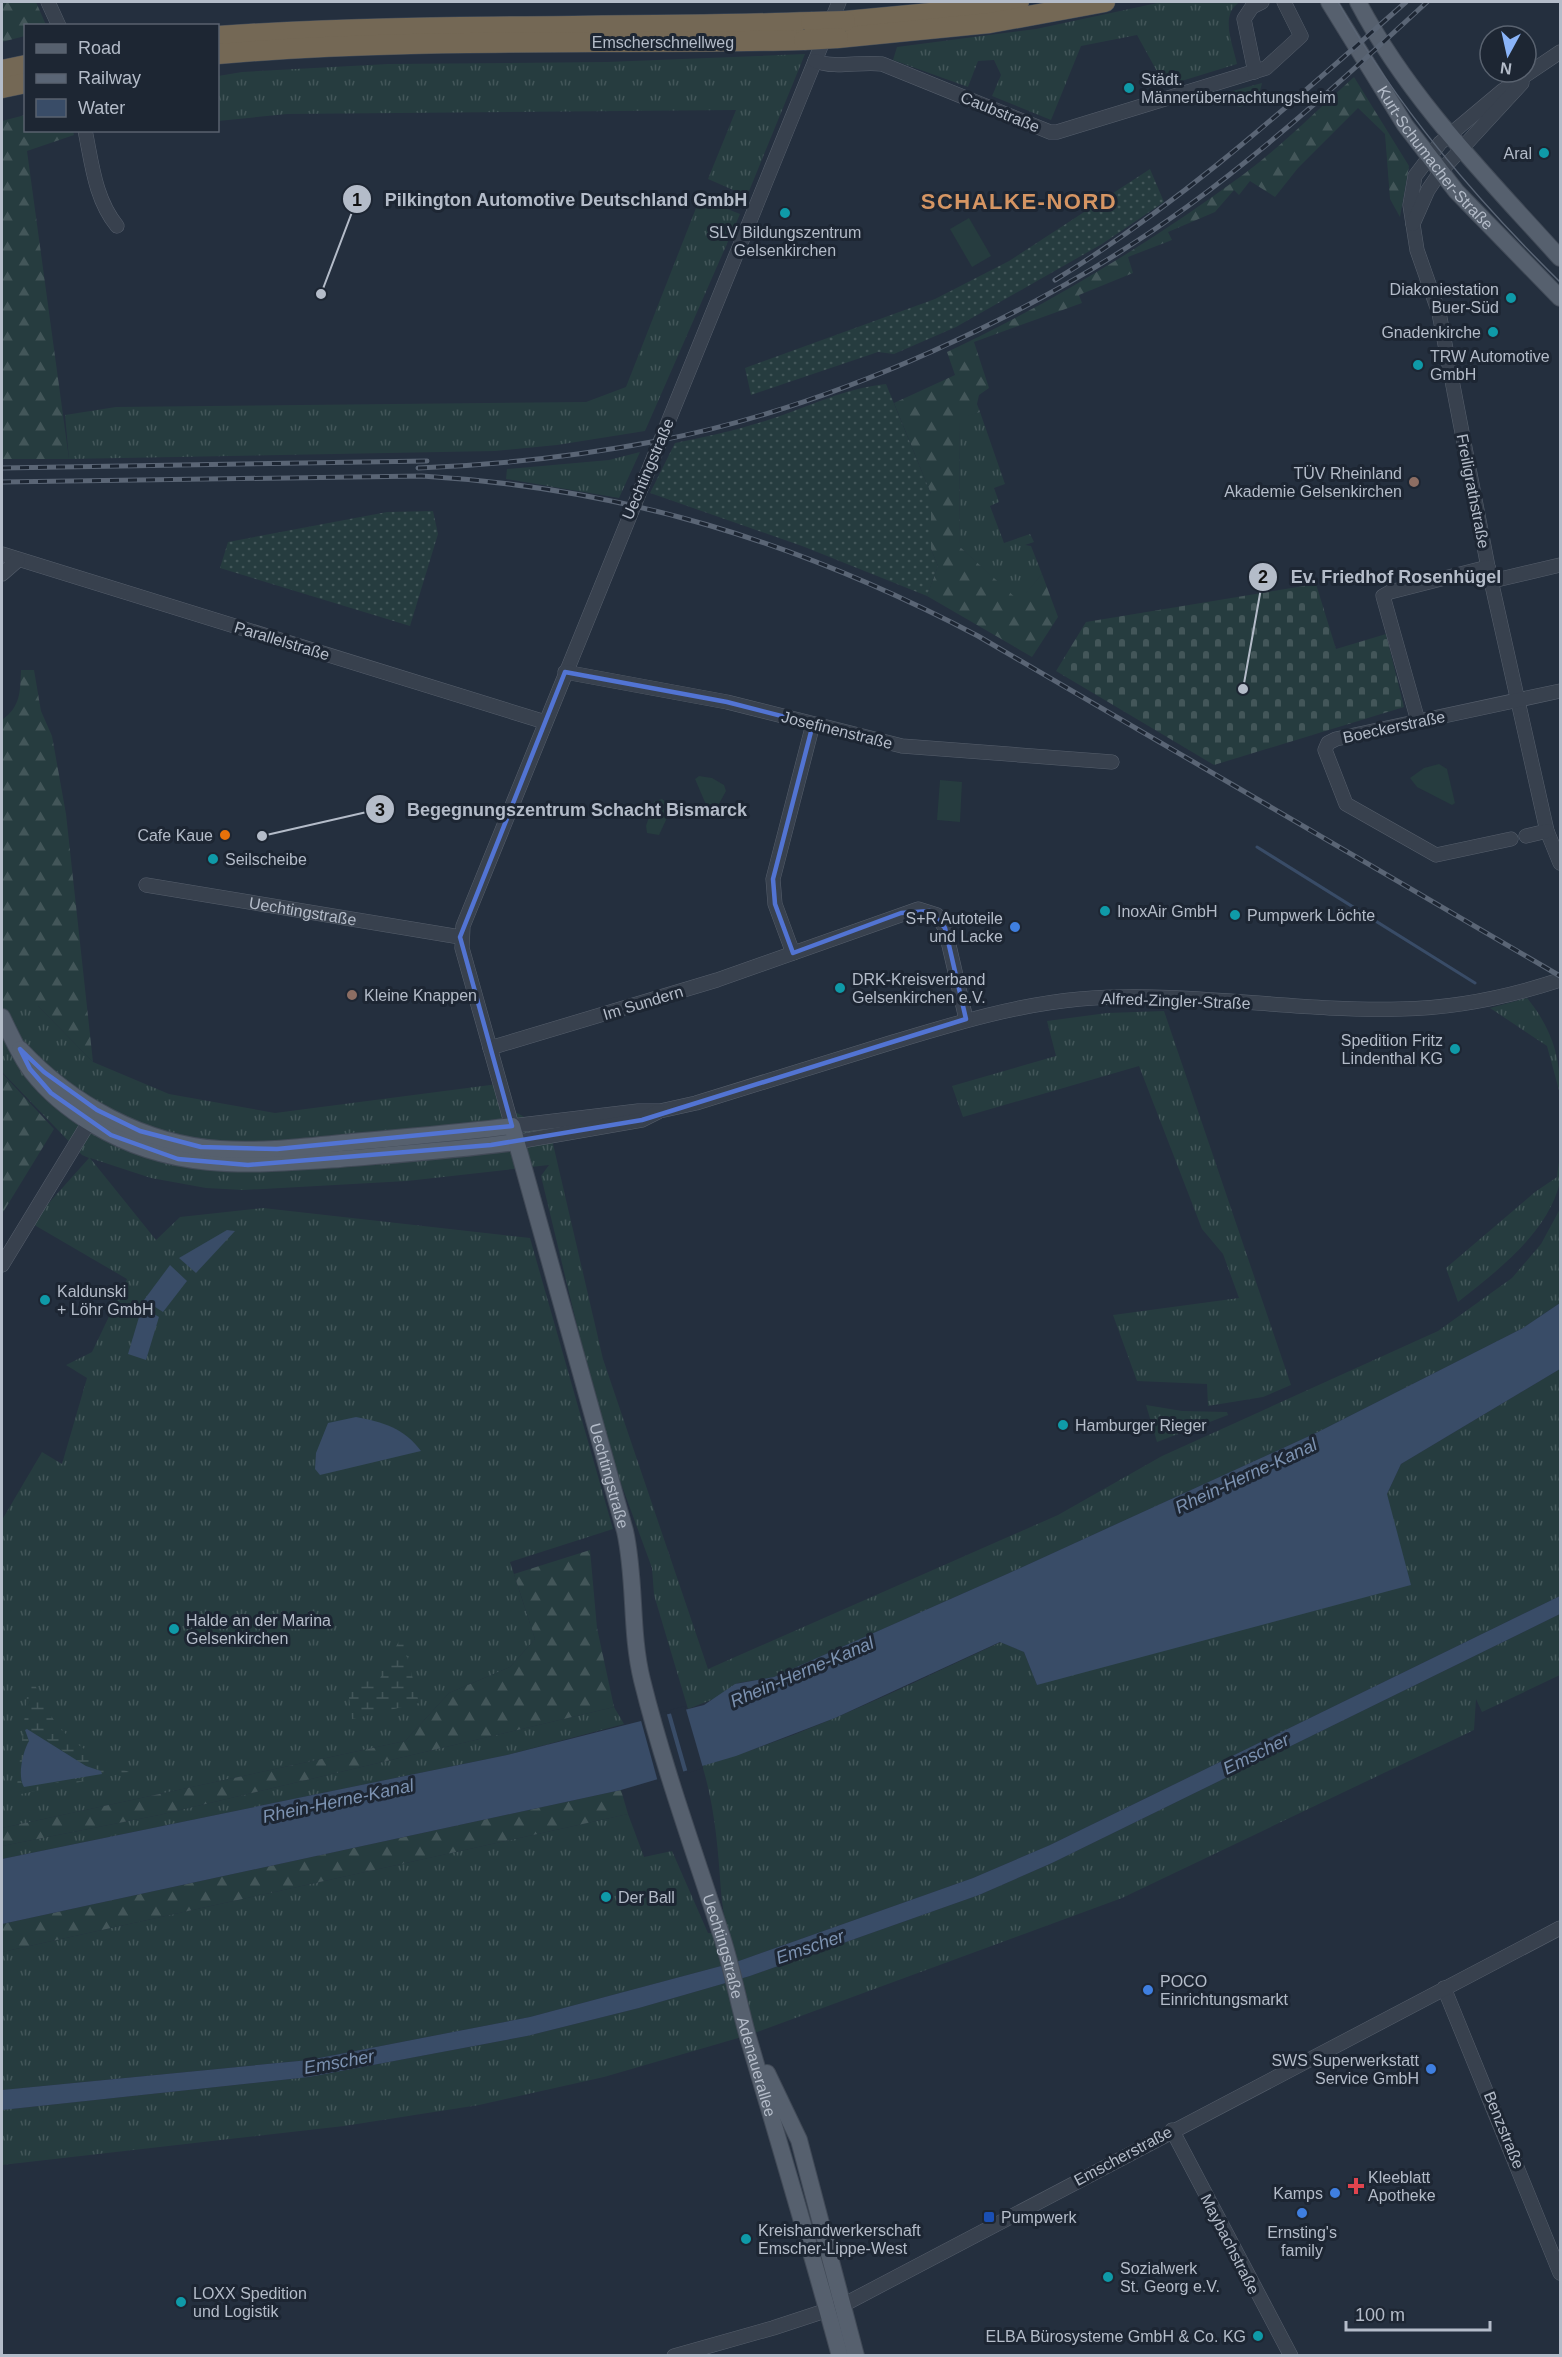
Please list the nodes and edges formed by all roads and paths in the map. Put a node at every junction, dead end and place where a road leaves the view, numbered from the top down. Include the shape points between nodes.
1 (839, 2) edge
2 (1018, 2) edge
3 (1105, 2) edge
4 (1262, 2) edge
5 (1284, 2) edge
6 (1329, 2) edge
7 (1358, 2) edge
8 (51, 4) edge
9 (57, 24) edge
10 (842, 29) junction
11 (808, 31) junction
12 (219, 36) edge
13 (1560, 52) edge
14 (219, 54) edge
15 (815, 61) junction
16 (24, 65) edge
17 (1538, 65) edge
18 (2, 70) edge
19 (1255, 72) junction
20 (24, 83) edge
21 (1513, 84) edge
22 (1519, 84) edge
23 (2, 88) edge
24 (85, 132) edge
25 (1449, 135) junction
26 (1462, 151) junction
27 (1429, 155) junction
28 (1441, 171) junction
29 (1413, 224) junction
30 (117, 226) dead end
31 (1560, 258) edge
32 (1560, 298) edge
33 (2, 554) edge
34 (18, 560) junction
35 (1560, 565) edge
36 (2, 574) edge
37 (1490, 574) junction
38 (565, 672) junction
39 (1560, 691) edge
40 (1518, 701) junction
41 (1418, 721) junction
42 (545, 722) junction
43 (813, 724) junction
44 (1113, 762) dead end
45 (1547, 831) junction
46 (1526, 836) dead end
47 (1511, 839) dead end
48 (1560, 863) edge
49 (146, 885) dead end
50 (460, 937) junction
51 (793, 953) junction
52 (1560, 980) edge
53 (2, 1017) edge
54 (966, 1019) junction
55 (490, 1048) junction
56 (93, 1116) junction
57 (514, 1134) junction
58 (2, 1265) edge
59 (1560, 1928) edge
60 (1444, 1988) junction
61 (742, 2010) joint
62 (1172, 2130) junction
63 (1560, 2273) edge
64 (835, 2307) junction
65 (674, 2355) edge
66 (840, 2355) edge
67 (856, 2355) edge
68 (1291, 2355) edge

1 - 15 street, Uechtingstraße
2 - 10 highway, Emscherschnellweg
3 - 10 highway, Emscherschnellweg via 990,23
4 - 19 street via 1252,7 1244,19
5 - 19 street, Caubstraße via 1301,36 1273,63
6 - 27 main road, Kurt-Schumacher-Straße via 1385,95
7 - 25 main road, Kurt-Schumacher-Straße via 1393,60
8 - 9 street
10 - 11 highway, Emscherschnellweg, bridge
11 - 12 highway, Emscherschnellweg via 717,26 395,27
11 - 14 highway, Emscherschnellweg via 395,43
13 - 17 street
15 - 19 street, Caubstraße via 882,64 1050,132
15 - 38 street, Uechtingstraße
16 - 18 highway
20 - 23 highway
21 - 25 street, Freiligrathstraße
22 - 26 street
24 - 30 street via 98,195
25 - 26 main road, Kurt-Schumacher-Straße
25 - 27 street, Freiligrathstraße
26 - 28 street
26 - 31 main road, Kurt-Schumacher-Straße
27 - 28 main road, Kurt-Schumacher-Straße
27 - 29 street, Freiligrathstraße via 1415,176 1410,205
28 - 29 street
28 - 32 main road, Kurt-Schumacher-Straße
29 - 37 street, Freiligrathstraße via 1417,250 1439,313
33 - 34 street, Parallelstraße
34 - 36 street
34 - 42 street, Parallelstraße
35 - 37 street
37 - 40 street, Freiligrathstraße
37 - 41 street via 1383,596
38 - 42 street, Uechtingstraße
38 - 43 street, Josefinenstraße via 727,702
39 - 40 street, Boeckerstraße
40 - 41 street, Boeckerstraße
40 - 45 street, Freiligrathstraße
41 - 47 street, Boeckerstraße via 1328,743 1325,750 1346,804 1436,855
42 - 50 street, Uechtingstraße
43 - 44 street, Josefinenstraße via 902,746
43 - 51 street via 773,879 775,904
45 - 46 street
45 - 48 street, Freiligrathstraße
49 - 50 street, Uechtingstraße
50 - 55 street, Uechtingstraße
51 - 54 street, Im Sundern via 901,914 918,909 930,911 945,927
51 - 55 street, Im Sundern
52 - 54 street, Alfred-Zingler-Straße via 1496,998 1421,1008 1112,997 1038,1004
53 - 56 main road via 30,1070 51,1093
54 - 57 street, Alfred-Zingler-Straße via 696,1103
55 - 57 street, Uechtingstraße
56 - 57 main road via 118,1139 157,1154 220,1164 372,1156
56 - 58 street
57 - 61 main road, Uechtingstraße via 625,1531 635,1647 674,1790
59 - 60 street, Emscherstraße
60 - 62 street, Emscherstraße
60 - 63 street, Benzstraße
61 - 64 main road, Adenauerallee
62 - 64 street, Emscherstraße
62 - 68 street, Maybachstraße
64 - 65 street, Emscherstraße
64 - 66 main road, Adenauerallee
64 - 67 main road, Adenauerallee

